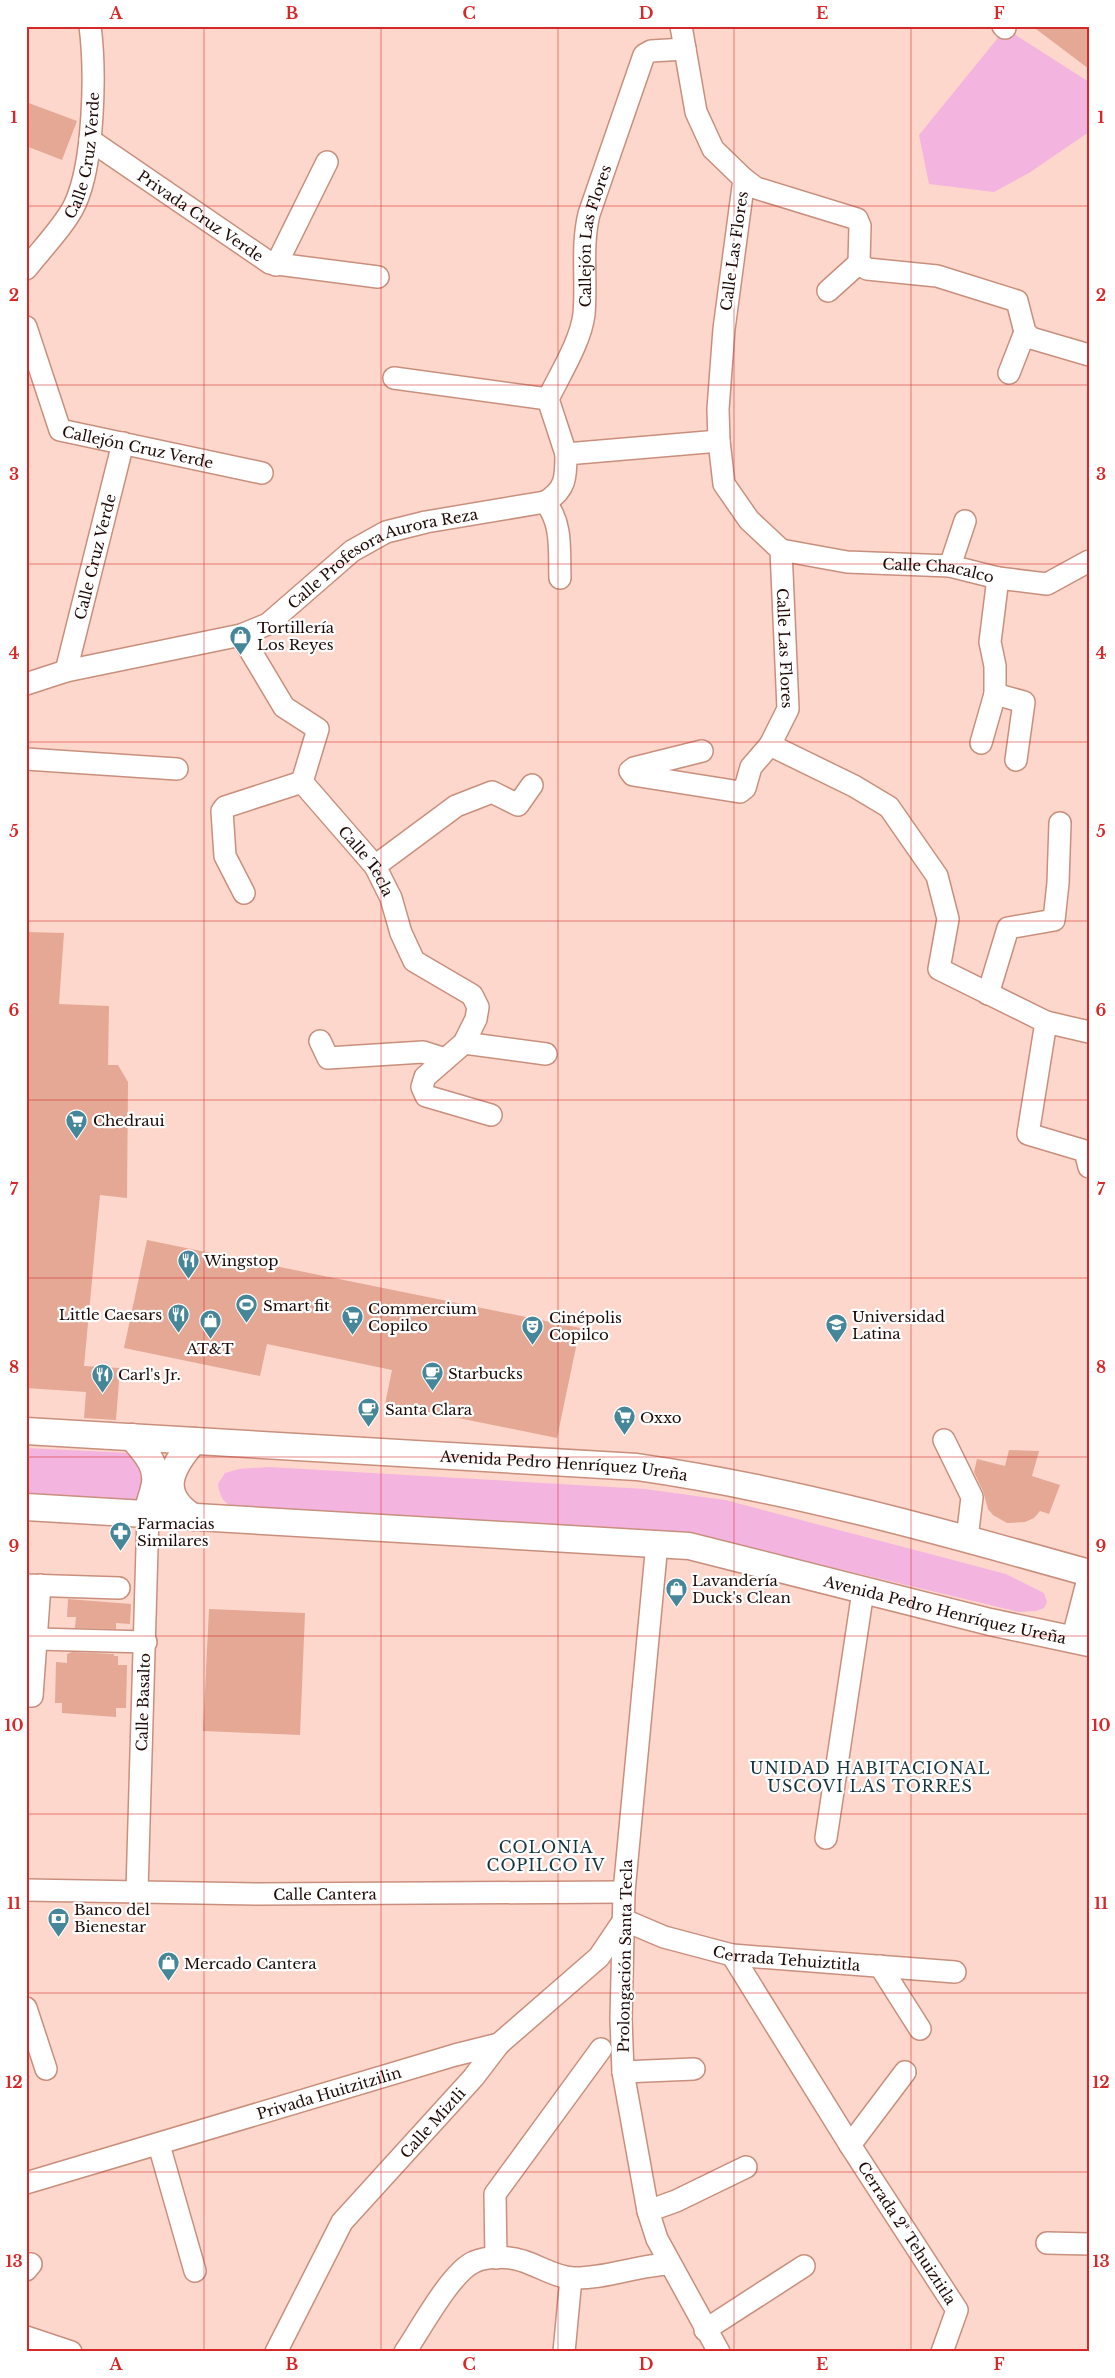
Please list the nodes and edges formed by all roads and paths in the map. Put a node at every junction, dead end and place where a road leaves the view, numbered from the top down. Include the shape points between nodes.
1 (90, 26) edge
2 (682, 26) edge
3 (685, 49) junction
4 (90, 140) junction
5 (327, 162) dead end
6 (744, 180) junction
7 (859, 263) junction
8 (276, 265) junction
9 (26, 269) edge
10 (378, 277) dead end
11 (828, 292) dead end
12 (26, 326) edge
13 (1025, 332) junction
14 (1089, 355) edge
15 (1009, 373) dead end
16 (394, 378) dead end
17 (548, 399) junction
18 (719, 441) junction
19 (123, 442) junction
20 (566, 454) junction
21 (262, 473) dead end
22 (545, 502) junction
23 (965, 521) dead end
24 (781, 550) junction
25 (1089, 561) edge
26 (950, 566) junction
27 (560, 578) dead end
28 (998, 578) junction
29 (242, 635) junction
30 (66, 671) junction
31 (26, 684) edge
32 (995, 694) junction
33 (981, 743) dead end
34 (770, 745) junction
35 (702, 751) dead end
36 (26, 758) edge
37 (1016, 760) dead end
38 (177, 769) dead end
39 (302, 782) junction
40 (532, 785) dead end
41 (1060, 823) dead end
42 (375, 866) junction
43 (244, 893) dead end
44 (988, 994) junction
45 (1046, 1022) junction
46 (1089, 1032) edge
47 (320, 1041) dead end
48 (464, 1043) junction
49 (546, 1054) dead end
50 (445, 1060) junction
51 (491, 1115) dead end
52 (1089, 1167) edge
53 (26, 1431) edge
54 (132, 1437) junction
55 (944, 1440) dead end
56 (194, 1441) junction
57 (26, 1507) edge
58 (148, 1514) junction
59 (193, 1517) junction
60 (967, 1539) junction
61 (657, 1543) junction
62 (1089, 1573) edge
63 (33, 1585) edge
64 (1089, 1585) edge
65 (119, 1588) dead end
66 (864, 1591) junction
67 (38, 1639) junction
68 (1082, 1641) edge
69 (146, 1642) junction
70 (26, 1696) edge
71 (826, 1838) dead end
72 (26, 1890) edge
73 (137, 1891) junction
74 (624, 1892) junction
75 (624, 1920) junction
76 (732, 1955) junction
77 (880, 1966) junction
78 (954, 1972) dead end
79 (26, 2008) edge
80 (920, 2029) dead end
81 (499, 2044) junction
82 (601, 2049) dead end
83 (46, 2069) dead end
84 (694, 2069) dead end
85 (623, 2072) junction
86 (905, 2072) dead end
87 (159, 2145) junction
88 (850, 2145) junction
89 (746, 2167) dead end
90 (26, 2183) edge
91 (648, 2211) junction
92 (1047, 2243) dead end
93 (1089, 2244) edge
94 (496, 2258) junction
95 (670, 2264) junction
96 (804, 2266) dead end
97 (195, 2271) dead end
98 (570, 2278) junction
99 (706, 2330) junction
100 (26, 2337) edge
101 (71, 2352) edge
102 (276, 2352) edge
103 (405, 2352) edge
104 (564, 2352) edge
105 (719, 2352) edge
106 (942, 2352) edge

1 - 4 street, Calle Cruz Verde
2 - 3 street, Calle Las Flores
3 - 6 street, Calle Las Flores via 696,112 713,149
3 - 17 street, Callejón Las Flores via 652,51 644,55 586,229 584,314 580,329
4 - 8 street, Privada Cruz Verde
4 - 9 street, Calle Cruz Verde via 83,180 74,206
5 - 8 street
6 - 7 street via 756,188 857,218 860,226
6 - 18 street, Calle Las Flores via 724,329
7 - 11 street
7 - 13 street via 867,268 937,276 1017,301
8 - 10 street, Privada Cruz Verde
12 - 19 street, Callejón Cruz Verde via 60,430
13 - 14 street via 1031,338
13 - 15 street
16 - 17 street
17 - 20 street
18 - 20 street
18 - 24 street, Calle Las Flores via 724,484 749,520
19 - 21 street, Callejón Cruz Verde
19 - 30 street, Calle Cruz Verde
20 - 22 street via 566,478 558,495
22 - 27 street via 558,523
22 - 29 street, Calle Profesora Aurora Reza via 386,532 352,552 268,624
23 - 26 street
24 - 26 street, Calle Chacalco via 847,562
24 - 34 street, Calle Las Flores via 788,709
25 - 28 street, Calle Chacalco via 1047,584
26 - 28 street, Calle Chacalco
28 - 32 street via 990,642
29 - 30 street, Calle Profesora Aurora Reza
29 - 39 street via 284,707 318,729
30 - 31 street, Calle Profesora Aurora Reza
32 - 33 street
32 - 37 street via 1024,702
34 - 35 street, Calle Las Flores via 751,767 745,788 740,792 633,775 630,771
34 - 44 street via 854,786 888,807 937,876 948,919 939,969
36 - 38 street
39 - 42 street, Calle Tecla
39 - 43 street via 225,807 222,812 224,856
40 - 42 street via 518,805 492,792 456,806
41 - 44 street via 1054,920 1008,928
42 - 48 street, Calle Tecla via 391,898 401,933 414,961 472,995 478,1007
44 - 45 street
45 - 46 street
45 - 52 street via 1028,1134 1085,1151
47 - 50 street via 328,1058 423,1052
48 - 49 street
48 - 50 street, Calle Tecla
50 - 51 street, Calle Tecla via 425,1077 422,1086 426,1096
53 - 54 main road, Avenida Pedro Henríquez Ureña
54 - 56 main road, Avenida Pedro Henríquez Ureña
54 - 58 main road via 147,1454 155,1472 156,1482
55 - 60 street via 972,1496
56 - 59 main road via 174,1465 170,1482 174,1499
56 - 60 main road, Avenida Pedro Henríquez Ureña via 636,1467 781,1492
57 - 58 main road, Avenida Pedro Henríquez Ureña
58 - 59 main road, Avenida Pedro Henríquez Ureña
58 - 69 street, Calle Basalto
59 - 61 main road, Avenida Pedro Henríquez Ureña
60 - 62 main road, Avenida Pedro Henríquez Ureña
61 - 66 main road, Avenida Pedro Henríquez Ureña via 689,1546
61 - 74 street, Prolongación Santa Tecla
63 - 65 street
63 - 67 street
64 - 68 main road
66 - 68 main road, Avenida Pedro Henríquez Ureña
66 - 71 street
67 - 69 street
67 - 70 street via 32,1696
69 - 73 street, Calle Basalto
72 - 73 street, Calle Cantera
73 - 74 street, Calle Cantera via 258,1894
74 - 75 street, Prolongación Santa Tecla
75 - 76 street, Cerrada Tehuiztitla via 664,1937
75 - 81 street, Calle Miztli via 600,1957
75 - 85 street, Prolongación Santa Tecla
76 - 77 street, Cerrada Tehuiztitla
76 - 88 street, Cerrada 2ª Tehuiztitla
77 - 78 street, Cerrada Tehuiztitla
77 - 80 street
79 - 83 street
81 - 87 street, Privada Huitzitzilin
81 - 102 street, Calle Miztli via 473,2078 342,2222
82 - 94 street via 495,2194
84 - 85 street
85 - 91 street, Prolongación Santa Tecla
86 - 88 street, Cerrada 2ª Tehuiztitla
87 - 90 street, Privada Huitzitzilin
87 - 97 street
88 - 106 street, Cerrada 2ª Tehuiztitla via 957,2310
89 - 91 street
91 - 95 street, Prolongación Santa Tecla
92 - 93 street
94 - 98 street via 521,2260
94 - 103 street via 474,2262 458,2273
95 - 98 street
95 - 99 street, Prolongación Santa Tecla
96 - 99 street
98 - 104 street
99 - 105 street, Prolongación Santa Tecla
100 - 101 street

